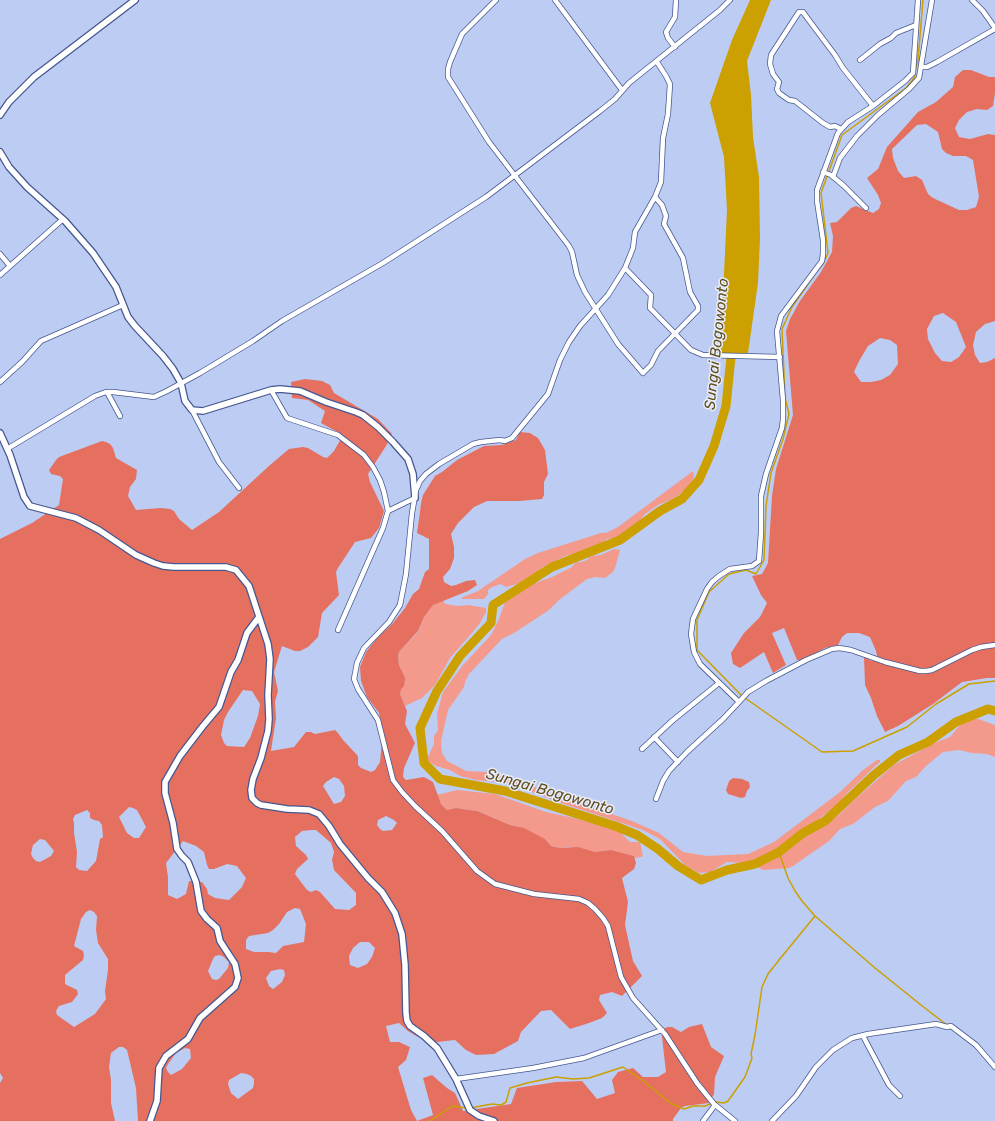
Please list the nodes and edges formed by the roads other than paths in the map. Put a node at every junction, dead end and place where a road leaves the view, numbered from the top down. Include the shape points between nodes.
1 (135, 0) edge
2 (496, 0) edge
3 (555, 0) edge
4 (676, 0) edge
5 (730, 0) edge
6 (918, 0) edge
7 (932, 0) edge
8 (972, 0) edge
9 (916, 25) junction
10 (995, 28) edge
11 (675, 47) junction
12 (860, 60) dead end
13 (656, 62) junction
14 (922, 67) junction
15 (622, 90) junction
16 (873, 106) junction
17 (0, 115) edge
18 (841, 129) junction
19 (0, 152) edge
20 (824, 172) junction
21 (515, 175) junction
22 (832, 176) junction
23 (655, 197) junction
24 (866, 208) dead end
25 (63, 219) junction
26 (0, 254) edge
27 (10, 266) junction
28 (625, 268) junction
29 (0, 275) edge
30 (122, 305) junction
31 (596, 310) junction
32 (674, 334) junction
33 (780, 357) junction
34 (0, 382) edge
35 (181, 383) junction
36 (271, 390) junction
37 (107, 392) junction
38 (193, 411) junction
39 (120, 416) dead end
40 (0, 433) edge
41 (7, 449) junction
42 (239, 488) dead end
43 (413, 498) junction
44 (388, 511) junction
45 (259, 617) junction
46 (338, 630) dead end
47 (995, 645) edge
48 (719, 683) junction
49 (740, 700) junction
50 (654, 737) junction
51 (642, 749) dead end
52 (678, 762) junction
53 (656, 798) dead end
54 (662, 1030) junction
55 (863, 1036) junction
56 (995, 1067) edge
57 (456, 1079) junction
58 (900, 1096) dead end
59 (714, 1103) junction
60 (150, 1121) edge
61 (494, 1121) edge
62 (703, 1121) edge
63 (735, 1121) edge
64 (772, 1121) edge

1 - 17 street via 34,77
2 - 21 street via 462,34 450,62 448,77 489,142
3 - 15 street
4 - 11 street via 675,17 666,32
5 - 11 street
6 - 9 street
7 - 14 street
8 - 10 street
9 - 12 street via 896,33
9 - 16 street via 913,73
10 - 14 street via 937,62
11 - 13 street
13 - 15 street
13 - 23 street via 670,84 663,138 661,182
14 - 22 street via 916,82 878,115 850,145 840,158
15 - 21 street via 600,111
16 - 18 street
16 - 18 street via 803,12 799,12 771,55 771,69 779,82 777,88 779,93 798,102 823,123
18 - 20 street
19 - 25 street via 9,167 27,187
20 - 22 street
20 - 33 street via 816,196 823,233 823,258 781,316 777,331
21 - 31 street via 569,246 580,284
21 - 35 street via 486,197 383,263
22 - 24 street
23 - 28 street via 635,232
23 - 32 street via 662,206 666,216 665,225 683,258 690,292 698,308 698,312
25 - 27 street
25 - 30 street via 93,253 116,286
26 - 27 street
27 - 29 street
28 - 31 street
28 - 32 street via 651,294 650,308
30 - 34 street via 41,341
30 - 35 street via 128,317 173,369
31 - 32 street via 618,344 643,373
31 - 43 street via 569,342 544,400 512,438 473,444 439,464 420,481
32 - 33 street via 691,350 703,355
33 - 48 street via 783,419 761,496 759,561 752,566 730,569 716,579 698,605 692,623 692,639 697,660
35 - 37 street via 154,397
35 - 38 street via 185,401
36 - 38 street via 203,412
36 - 43 street via 300,391 369,419 408,459 413,474
36 - 44 street via 287,418 338,435 364,456 380,480
37 - 39 street
37 - 41 street via 95,396
38 - 42 street via 218,462
40 - 41 street
41 - 45 street via 30,506 76,518 136,555 162,566 226,567 236,570 249,586
43 - 44 street
43 - 54 street via 406,574 400,604 389,622 364,648 357,663 354,679 378,720 393,780 485,878 514,890 579,899 592,906 608,926 621,978 626,988
44 - 46 street
45 - 57 street via 270,659 269,719 261,758 253,779 252,798 261,805 309,810 319,814 345,850 382,892 395,913 402,934 407,1021 437,1048
45 - 60 street via 247,633 219,707 180,756 165,782 177,849 188,862 196,882 201,911 217,928 220,941 235,964 238,978 235,987 200,1018 188,1039 166,1056 159,1068 157,1101
47 - 49 street via 972,650 926,671 885,662 852,650 832,649 748,692
48 - 49 street
48 - 50 street
49 - 52 street
50 - 51 street
50 - 52 street
52 - 53 street via 662,781
54 - 57 street via 584,1058
54 - 59 street via 697,1083
55 - 56 street via 936,1024 949,1026 976,1045
55 - 58 street via 889,1085
55 - 64 street via 843,1043 823,1059 796,1096
57 - 61 street via 470,1110
59 - 62 street
59 - 63 street

